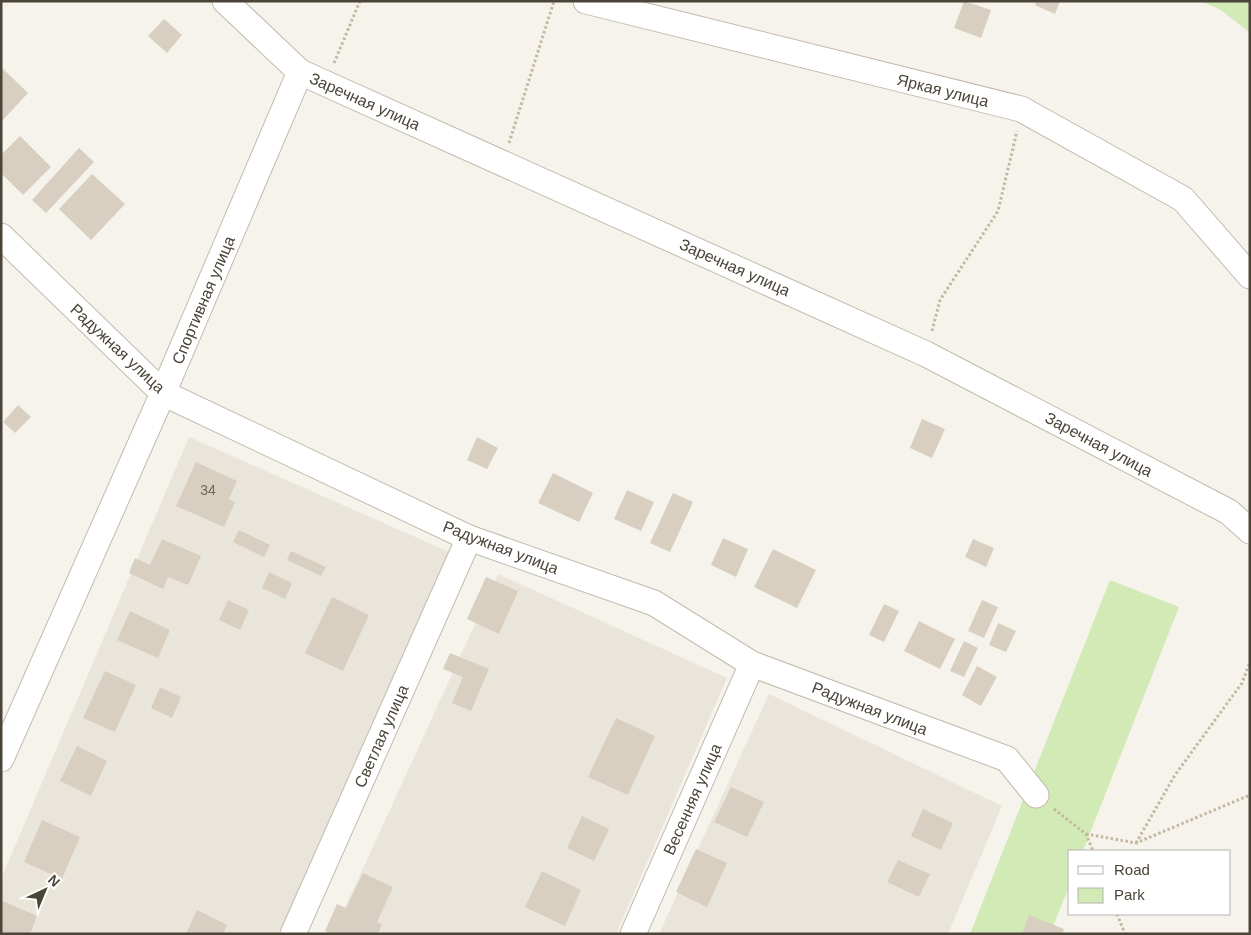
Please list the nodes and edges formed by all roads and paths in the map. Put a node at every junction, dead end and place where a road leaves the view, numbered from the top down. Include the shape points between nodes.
1 (225, 1) edge
2 (360, 1) edge
3 (554, 1) edge
4 (586, 1) edge
5 (300, 72) junction
6 (1022, 109) junction
7 (502, 162) junction
8 (1, 236) edge
9 (1250, 276) edge
10 (926, 354) junction
11 (163, 393) junction
12 (1250, 531) edge
13 (469, 538) junction
14 (1250, 662) edge
15 (752, 664) junction
16 (1, 759) edge
17 (1036, 794) joint
18 (1250, 795) edge
19 (1086, 834) junction
20 (1136, 843) junction
21 (1093, 850) edge
22 (1117, 915) edge
23 (293, 934) edge
24 (633, 934) edge
25 (1125, 934) edge

1 - 5 street, Заречная улица
2 - 5 path via 333,65
3 - 7 path
4 - 6 street, Яркая улица
5 - 7 street, Заречная улица
5 - 11 street, Спортивная улица
6 - 9 street, Яркая улица via 1183,199
6 - 10 path via 998,211 940,300
7 - 10 street, Заречная улица
8 - 11 street, Радужная улица
10 - 12 street, Заречная улица via 1229,512
11 - 13 street, Радужная улица
11 - 16 street, Спортивная улица
13 - 15 street, Радужная улица via 654,603
13 - 23 street, Светлая улица
14 - 20 path via 1242,683 1175,775
15 - 17 street, Радужная улица via 1008,760
15 - 24 street, Весенняя улица
17 - 19 path
18 - 20 path
19 - 20 path
19 - 21 path
22 - 25 path

